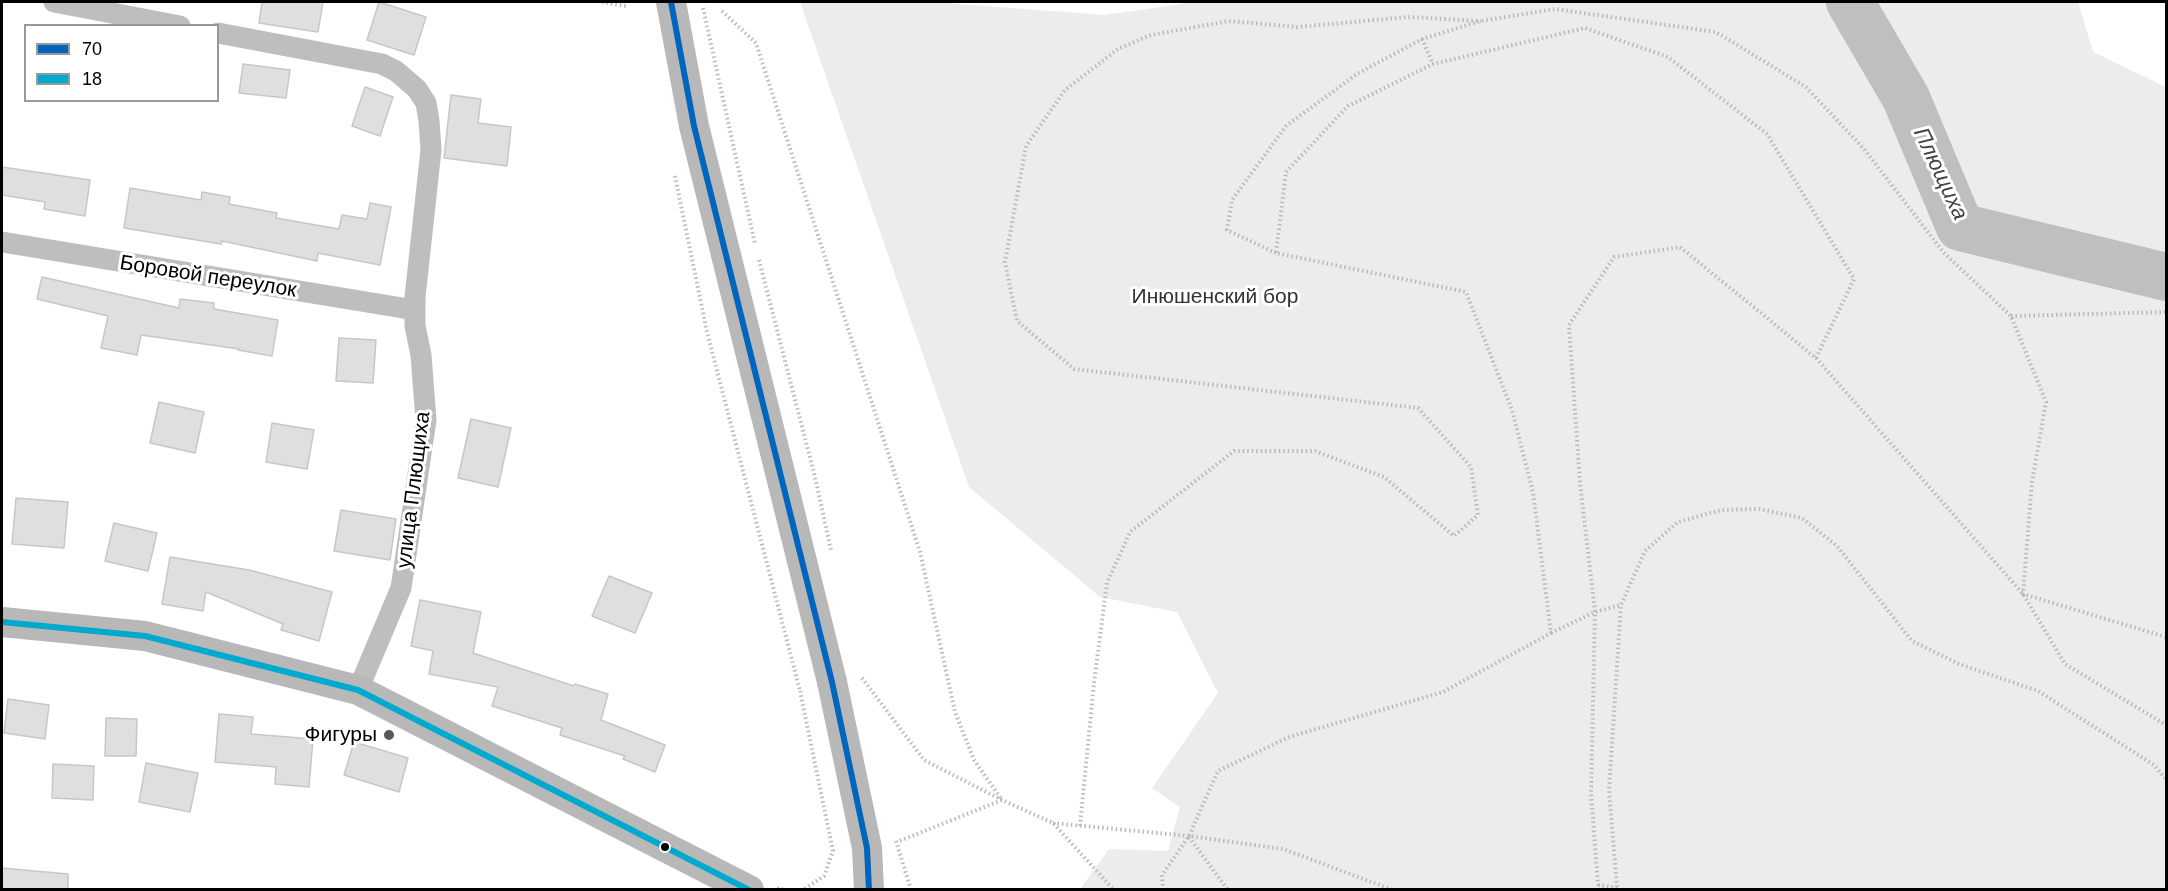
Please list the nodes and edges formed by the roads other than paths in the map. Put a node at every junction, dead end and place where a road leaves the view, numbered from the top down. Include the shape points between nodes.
1 (54, 2) edge
2 (671, 2) edge
3 (170, 24) edge
4 (219, 33) edge
5 (2, 242) edge
6 (415, 310) junction
7 (2, 622) edge
8 (358, 690) junction
9 (749, 890) edge
10 (869, 890) edge

1 - 3 street
2 - 10 main road, bridge via 694,126 846,679
4 - 6 street, улица Плющиха via 382,64 409,80 426,103 431,150
5 - 6 street, Боровой переулок
6 - 8 street, улица Плющиха via 426,420 410,532 401,588
7 - 8 main road via 145,636
8 - 9 main road

